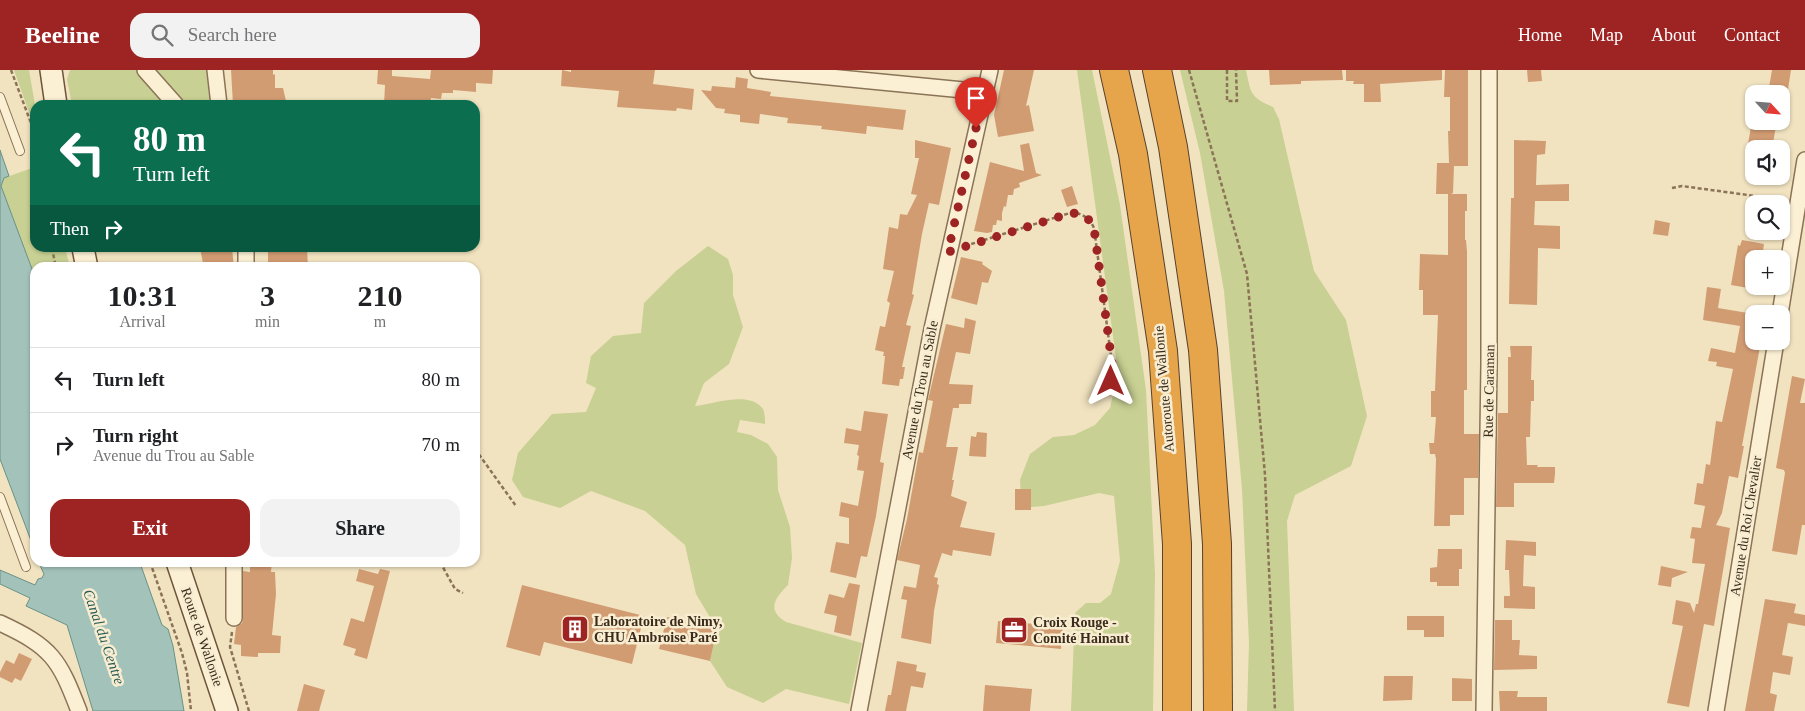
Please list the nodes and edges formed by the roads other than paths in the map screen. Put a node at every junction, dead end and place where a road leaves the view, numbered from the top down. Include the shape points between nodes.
1 (51, 70) edge
2 (145, 70) edge
3 (215, 70) edge
4 (758, 70) edge
5 (990, 70) edge
6 (1114, 70) edge
7 (1157, 70) edge
8 (1489, 70) edge
9 (984, 92) junction
10 (0, 97) edge
11 (55, 100) edge
12 (172, 100) edge
13 (218, 100) edge
14 (20, 151) dead end
15 (1805, 160) edge
16 (1781, 305) edge
17 (1775, 350) edge
18 (0, 497) edge
19 (26, 567) dead end
20 (179, 567) edge
21 (234, 567) edge
22 (234, 618) road end
23 (0, 623) edge
24 (79, 711) edge
25 (227, 711) edge
26 (859, 711) edge
27 (1177, 711) edge
28 (1218, 711) edge
29 (1484, 711) edge
30 (1716, 711) edge

1 - 11 main road
2 - 12 street
3 - 13 street
4 - 9 street
5 - 9 street, Avenue du Trou au Sable
6 - 27 highway, Autoroute de Wallonie via 1133,154 1163,350 1177,544
7 - 28 highway via 1173,147 1203,350 1217,544
8 - 29 street, Rue de Caraman
9 - 26 street, Avenue du Trou au Sable via 932,329
10 - 14 lane
15 - 16 street
17 - 30 street, Avenue du Roi Chevalier
18 - 19 lane
20 - 25 main road, Route de Wallonie
21 - 22 street
23 - 24 street via 22,633 54,658

